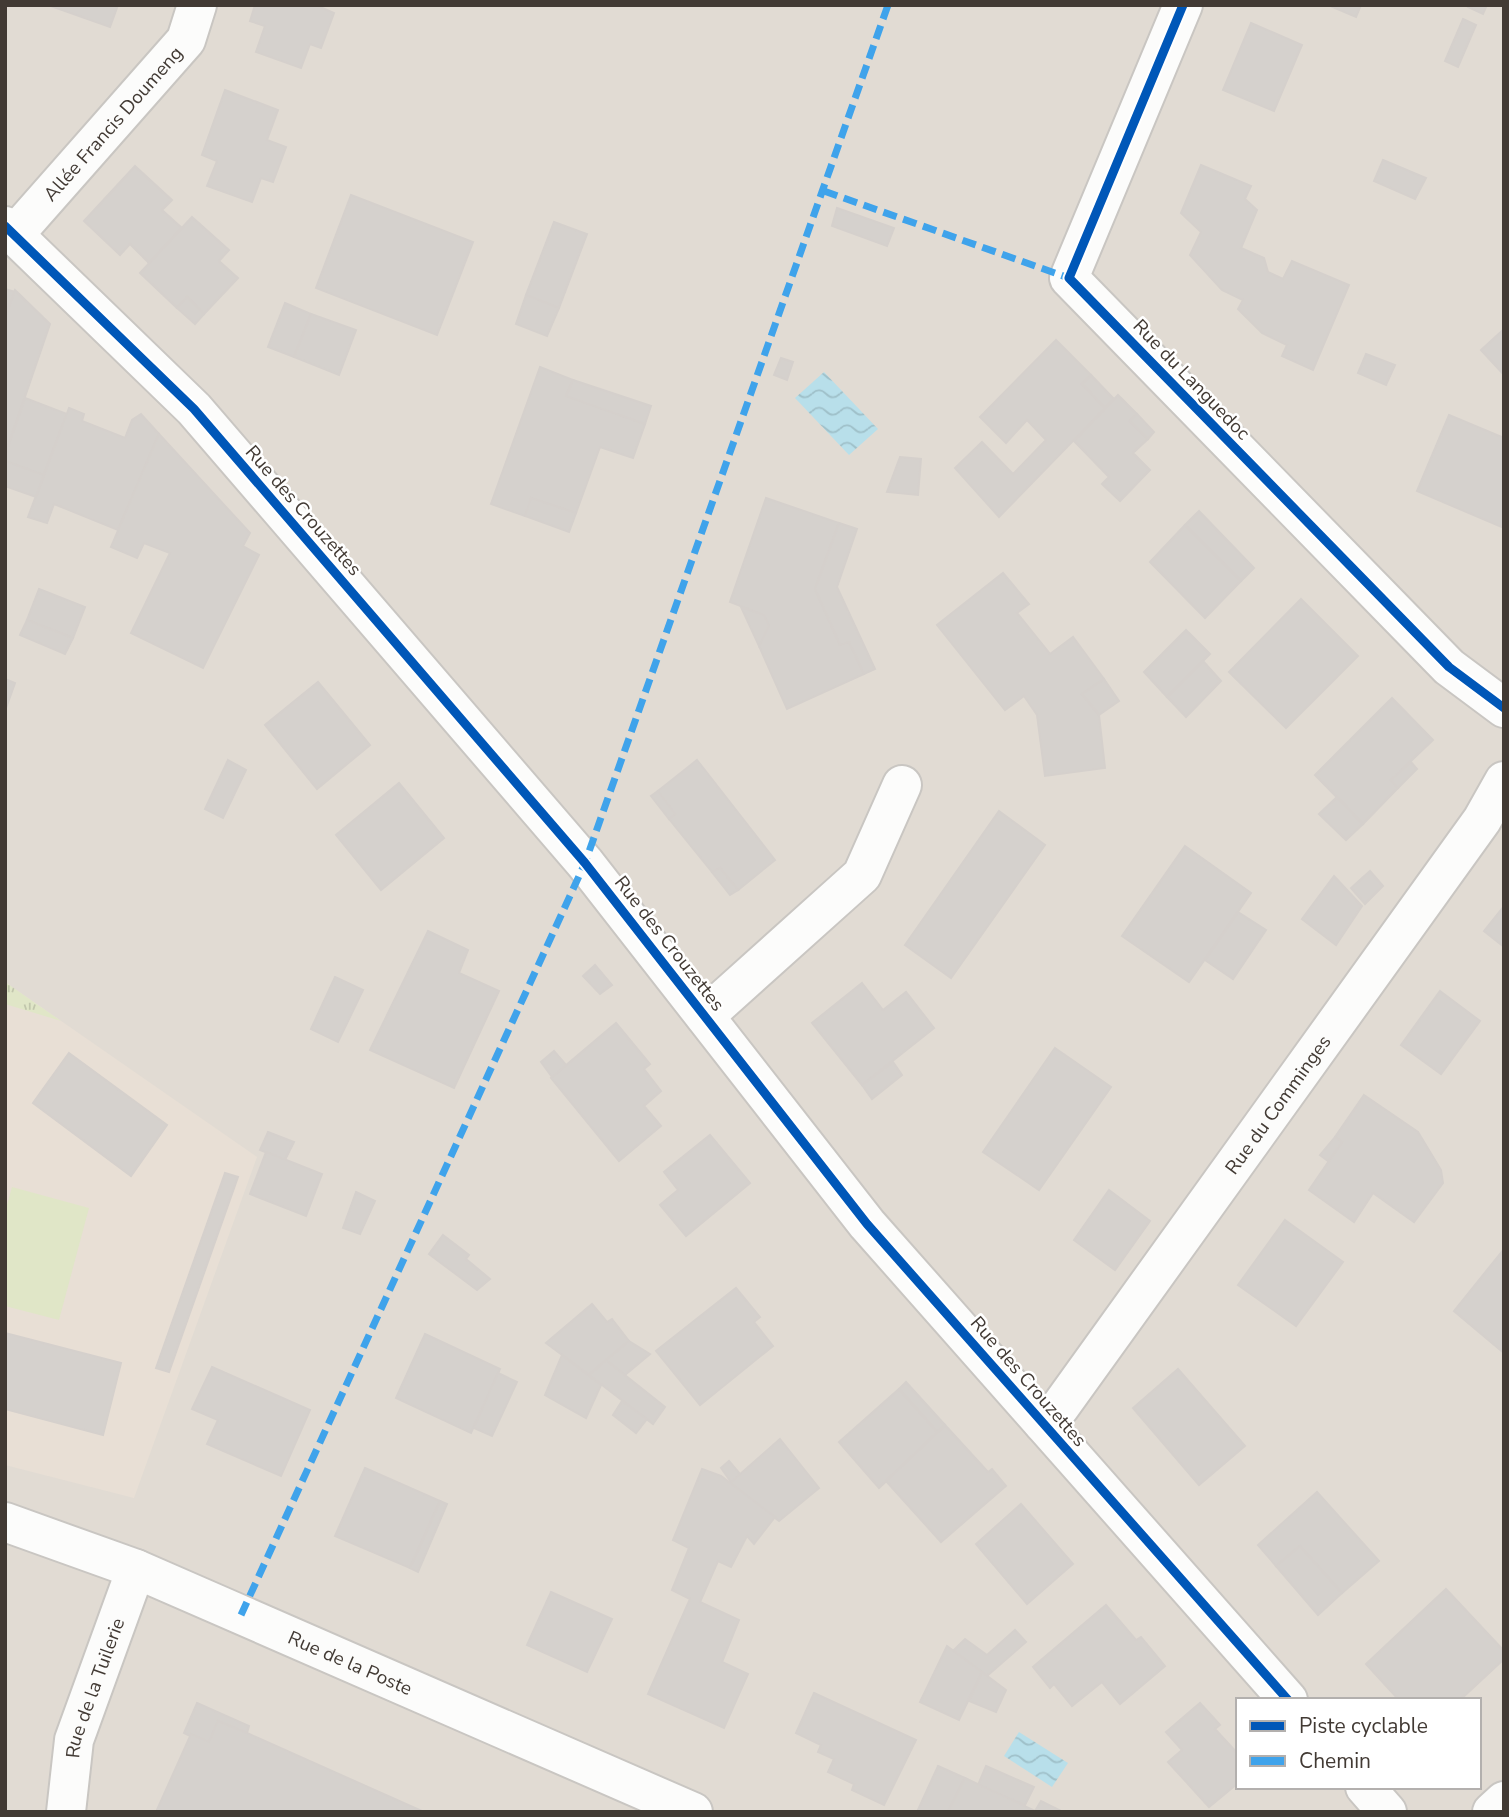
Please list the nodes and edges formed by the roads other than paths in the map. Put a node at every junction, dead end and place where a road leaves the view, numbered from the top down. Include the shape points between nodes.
1 (197, 5) edge
2 (1184, 5) edge
3 (10, 231) edge
4 (1504, 708) edge
5 (1504, 781) edge
6 (902, 785) dead end
7 (705, 1016) junction
8 (1043, 1423) junction
9 (5, 1522) edge
10 (136, 1570) junction
11 (1286, 1698) edge
12 (1367, 1789) edge
13 (1504, 1801) edge
14 (66, 1812) edge
15 (693, 1812) edge
16 (1387, 1812) edge
17 (1492, 1812) edge

1 - 3 street, Allée Francis Doumeng via 186,40
2 - 4 street, Rue du Languedoc via 1069,278 1449,667
3 - 7 street, Rue des Crouzettes via 194,409 585,863
5 - 8 street, Rue du Comminges via 1482,820 1069,1396
6 - 7 street via 862,875
7 - 8 street, Rue des Crouzettes via 867,1224
8 - 11 street, Rue des Crouzettes
9 - 10 street, Rue de la Poste
10 - 14 street, Rue de la Tuilerie via 74,1740
10 - 15 street, Rue de la Poste
12 - 16 street
13 - 17 street

